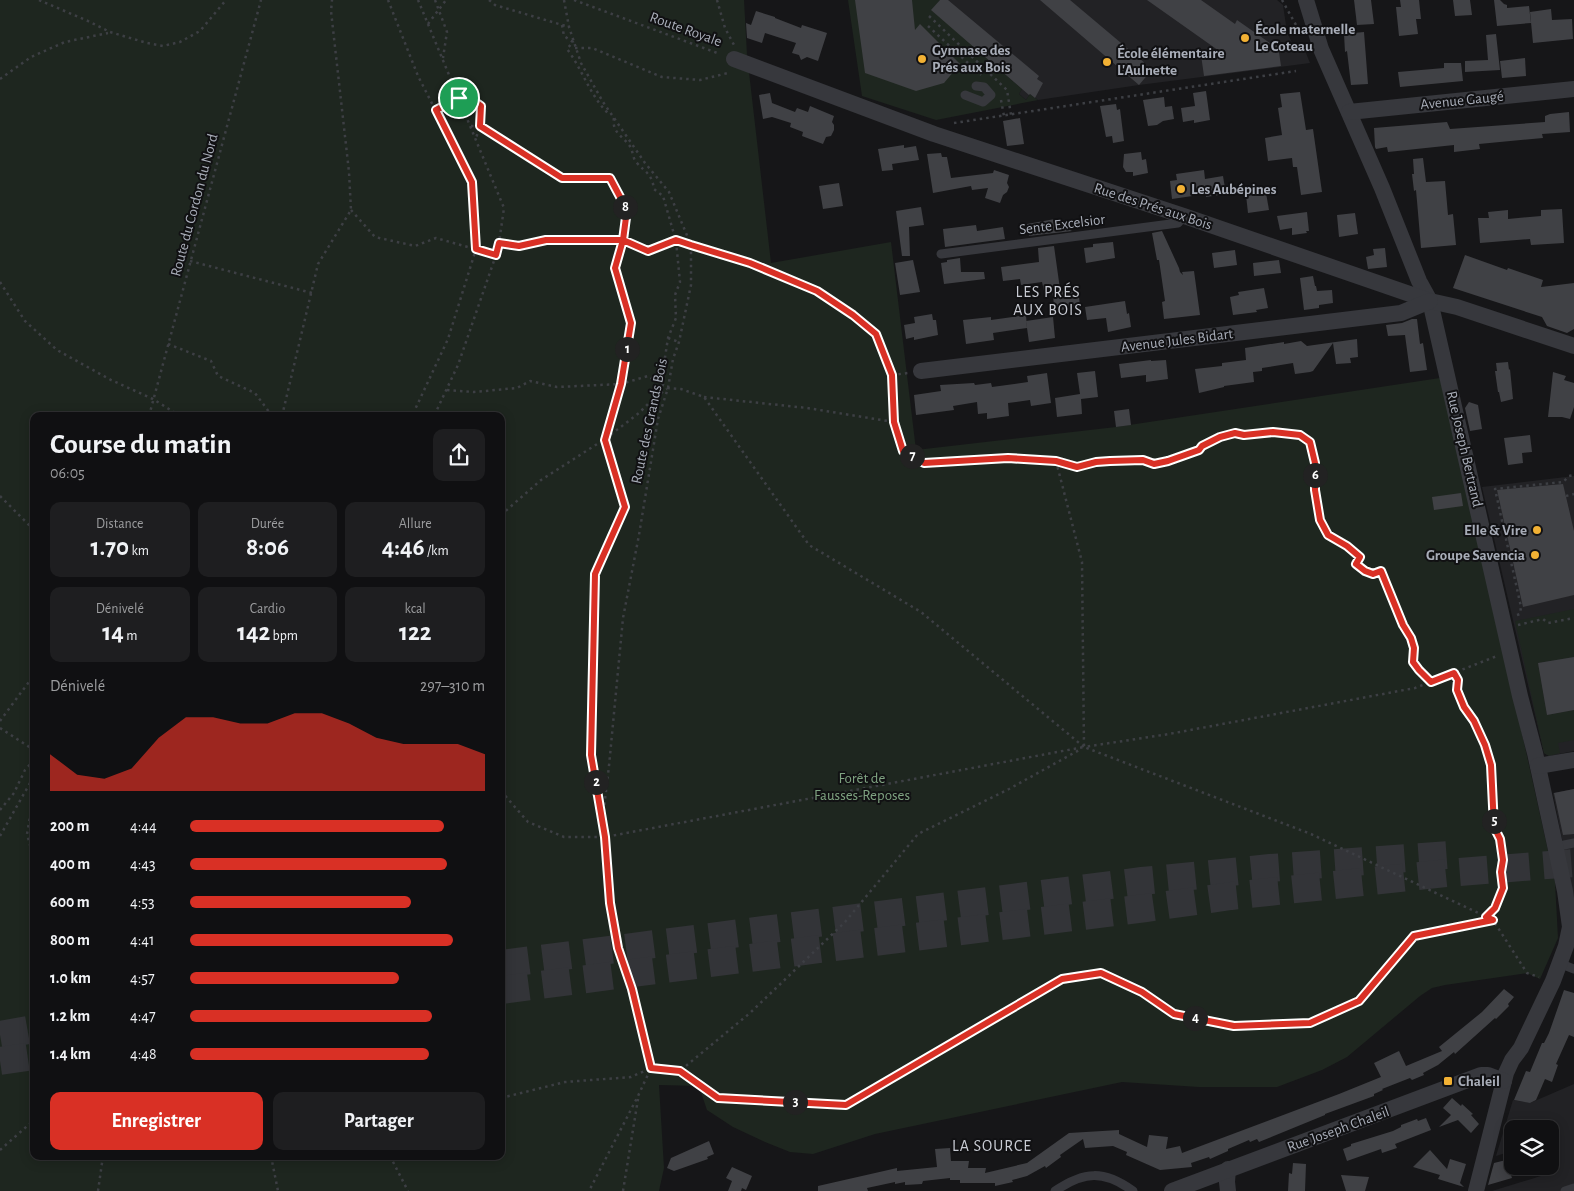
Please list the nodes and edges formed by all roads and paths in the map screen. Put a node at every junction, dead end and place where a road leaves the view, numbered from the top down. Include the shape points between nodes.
1 (39, 0) edge
2 (226, 0) edge
3 (261, 0) edge
4 (332, 0) edge
5 (388, 0) edge
6 (418, 0) edge
7 (435, 0) edge
8 (446, 0) edge
9 (489, 0) edge
10 (564, 0) edge
11 (574, 0) edge
12 (718, 0) edge
13 (1282, 0) edge
14 (1306, 0) edge
15 (439, 10) junction
16 (929, 16) dead end
17 (428, 24) junction
18 (1300, 24) dead end
19 (562, 25) junction
20 (928, 26) dead end
21 (569, 27) junction
22 (110, 32) junction
23 (573, 42) junction
24 (575, 48) junction
25 (443, 58) junction
26 (737, 64) junction
27 (1296, 71) dead end
28 (985, 78) dead end
29 (0, 79) edge
30 (976, 86) dead end
31 (1574, 89) edge
32 (965, 95) dead end
33 (459, 98) junction
34 (1001, 99) dead end
35 (436, 110) junction
36 (1350, 112) junction
37 (1011, 114) junction
38 (1004, 116) junction
39 (614, 118) junction
40 (470, 126) junction
41 (480, 126) junction
42 (934, 134) junction
43 (475, 138) junction
44 (351, 210) junction
45 (1184, 216) junction
46 (623, 240) junction
47 (676, 240) junction
48 (499, 243) junction
49 (691, 245) junction
50 (476, 249) junction
51 (941, 254) dead end
52 (496, 255) junction
53 (190, 261) junction
54 (0, 282) edge
55 (312, 293) junction
56 (1430, 301) junction
57 (668, 338) junction
58 (679, 342) junction
59 (168, 344) junction
60 (1574, 346) edge
61 (921, 371) dead end
62 (661, 383) junction
63 (621, 384) junction
64 (668, 388) junction
65 (447, 390) junction
66 (704, 397) junction
67 (654, 398) junction
68 (153, 399) junction
69 (150, 412) edge
70 (174, 412) edge
71 (269, 412) edge
72 (283, 412) edge
73 (414, 412) edge
74 (436, 412) edge
75 (894, 422) junction
76 (605, 440) junction
77 (1056, 461) junction
78 (1574, 475) edge
79 (1574, 494) edge
80 (0, 496) edge
81 (1566, 496) dead end
82 (505, 512) edge
83 (30, 526) edge
84 (1521, 607) dead end
85 (1574, 618) edge
86 (1505, 627) junction
87 (1510, 651) junction
88 (1454, 673) junction
89 (30, 680) edge
90 (1431, 682) junction
91 (0, 721) edge
92 (0, 728) edge
93 (30, 747) edge
94 (1084, 747) junction
95 (1574, 760) edge
96 (30, 764) edge
97 (1538, 766) junction
98 (30, 783) edge
99 (505, 796) edge
100 (0, 810) edge
101 (30, 816) edge
102 (0, 836) edge
103 (605, 837) junction
104 (1574, 844) edge
105 (30, 845) edge
106 (1555, 847) junction
107 (1486, 917) junction
108 (1493, 920) junction
109 (1567, 966) edge
110 (1552, 981) junction
111 (651, 1068) junction
112 (680, 1071) junction
113 (1504, 1080) junction
114 (638, 1096) junction
115 (505, 1097) edge
116 (30, 1124) edge
117 (0, 1150) edge
118 (102, 1160) edge
119 (272, 1160) edge
120 (392, 1160) edge
121 (1228, 1169) junction
122 (1574, 1188) edge
123 (98, 1191) edge
124 (278, 1191) edge
125 (408, 1191) edge
126 (589, 1191) edge
127 (623, 1191) edge
128 (1055, 1191) edge
129 (1133, 1191) edge
130 (1172, 1191) edge
131 (1228, 1191) edge
132 (1476, 1191) edge
133 (1565, 1191) edge

1 - 22 path
2 - 22 path via 200,31 180,42 164,46
3 - 53 path, Route du Cordon du Nord
4 - 44 path
5 - 35 path via 418,76
6 - 17 path
7 - 15 path
8 - 15 path
9 - 19 path via 495,5
10 - 21 path, Route des Grands Bois
11 - 26 path, Route Royale
12 - 26 path
13 - 18 path via 1297,25
14 - 36 street, Rue Joseph Bertrand via 1321,49
15 - 17 path
15 - 25 path via 447,32
16 - 37 path via 1007,90
17 - 25 path
19 - 21 path
19 - 23 path via 564,36
20 - 28 path
21 - 23 path, Route des Grands Bois
22 - 29 path via 65,42 30,57
23 - 24 path, Route des Grands Bois
23 - 39 path via 567,49 589,88
24 - 26 path via 592,48 662,77 700,80
24 - 39 path, Route des Grands Bois via 602,102
25 - 33 path
26 - 42 street, Rue des Prés aux Bois
27 - 37 path
30 - 32 lane via 984,86 991,95 983,102
31 - 36 street, Avenue Gaugé
33 - 35 path
33 - 40 path
33 - 41 path via 471,99 481,106
34 - 38 path
35 - 50 path via 472,182
36 - 56 street, Rue Joseph Bertrand
37 - 38 path
38 - 42 path via 941,125
39 - 47 path via 618,136 630,147 635,162 648,173 654,189 663,196
39 - 49 path, Route des Grands Bois via 669,192
40 - 41 path
40 - 43 path
41 - 43 path
41 - 46 path via 562,178 610,178 627,210
42 - 45 street, Rue des Prés aux Bois
43 - 48 path via 504,208
44 - 50 path via 375,237 415,246 436,238
44 - 55 path via 318,264
45 - 51 lane, Sente Excelsior via 1178,223
45 - 56 street, Rue des Prés aux Bois
46 - 47 path via 648,251
46 - 48 path via 546,240 519,246
46 - 63 path via 615,268 631,323
47 - 49 path
47 - 57 path via 680,282 675,295 676,318
48 - 52 path
49 - 58 path, Route des Grands Bois via 691,285
49 - 75 path via 750,263 817,291 876,334 892,375
50 - 52 path
50 - 73 path via 448,339
52 - 65 path
53 - 55 path
53 - 59 path, Route du Cordon du Nord
54 - 68 path via 25,321 56,350
55 - 72 path
56 - 60 street, Rue des Prés aux Bois
56 - 61 street, Avenue Jules Bidart via 1401,313
56 - 86 street, Rue Joseph Bertrand
57 - 58 path
57 - 62 path
58 - 64 path, Route des Grands Bois
59 - 68 path, Route du Cordon du Nord
59 - 71 path via 211,361 218,376 255,393
62 - 63 path via 648,376
62 - 64 path
62 - 67 path
63 - 65 path via 557,387 530,381 516,388 474,392
63 - 76 path
64 - 66 path
64 - 67 path
64 - 103 path, Route des Grands Bois via 658,419 623,618 604,808
65 - 74 path
66 - 75 path via 807,408
66 - 94 path via 809,545 922,612
67 - 76 path
68 - 69 path, Route du Cordon du Nord
68 - 70 path
75 - 77 path via 903,451 924,463 1008,458
76 - 82 path via 541,480
76 - 103 path via 625,507 595,574 591,755
77 - 90 path via 1077,467 1110,461 1143,460 1154,464 1199,450 1220,437 1235,433 1300,435 1310,442 1315,463 1320,520 1328,535 1360,557 1356,564 1373,574 1381,571 1411,638 1413,662
77 - 94 path via 1082,562
78 - 84 path via 1563,482 1495,489
79 - 81 path
80 - 83 path
85 - 86 path via 1548,623 1543,619
86 - 87 street, Rue Joseph Bertrand
87 - 88 path
87 - 97 street, Rue Joseph Bertrand
88 - 90 path
88 - 107 path via 1458,680 1457,690 1485,745 1491,765 1494,827 1500,839 1503,888 1495,908
89 - 91 path
90 - 94 path via 1415,688
92 - 93 path
94 - 103 path
94 - 107 path via 1311,834
94 - 112 path via 918,834 846,922 750,1013
95 - 97 street
96 - 100 path
97 - 106 street, Rue Joseph Bertrand
98 - 102 path
99 - 103 path via 528,822 564,837
101 - 105 path via 27,834
103 - 111 path, Route des Grands Bois via 610,903 618,948 632,989
104 - 106 lane
106 - 109 street, Rue Joseph Bertrand via 1570,926
107 - 108 path
108 - 110 path via 1527,973
108 - 112 path via 1414,936 1359,1001 1310,1023 1234,1026 1174,1014 1142,992 1101,973 1062,979 846,1105 718,1098
109 - 110 street, Rue Joseph Bertrand
110 - 113 street, Rue Joseph Bertrand
111 - 112 path
111 - 114 path
111 - 115 path via 631,1077 565,1082
113 - 121 street, Rue Joseph Chaleil via 1481,1076
113 - 132 street, Rue Joseph Bertrand
114 - 126 path
114 - 127 path
116 - 117 path
118 - 123 path
119 - 124 path
120 - 125 path
121 - 130 street, Rue Joseph Chaleil
121 - 131 street
122 - 133 lane
128 - 129 lane via 1071,1181 1094,1175 1113,1179

